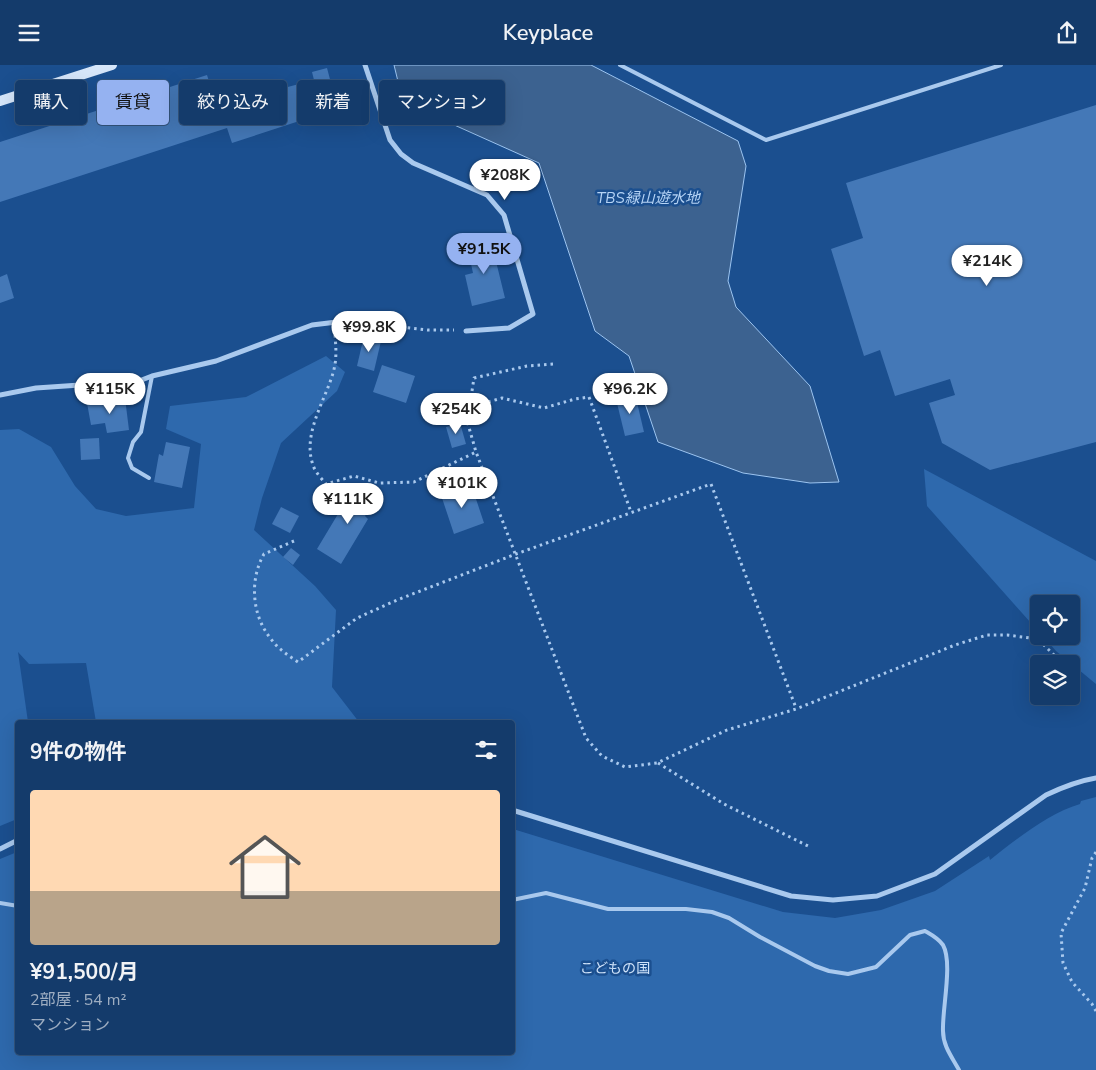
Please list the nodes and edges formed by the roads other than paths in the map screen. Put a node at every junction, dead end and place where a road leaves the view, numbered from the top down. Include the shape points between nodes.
1 (112, 65) edge
2 (365, 65) edge
3 (620, 65) edge
4 (1001, 65) edge
5 (0, 101) edge
6 (345, 321) road end
7 (466, 331) road end
8 (152, 376) junction
9 (0, 395) edge
10 (149, 478) dead end
11 (1096, 778) edge
12 (515, 811) edge
13 (15, 842) edge
14 (0, 849) edge
15 (515, 899) edge
16 (0, 903) edge
17 (15, 906) edge
18 (959, 1070) edge

1 - 5 main road
2 - 7 street via 390,140 401,154 413,163 487,195 504,215 533,314 509,328
3 - 4 lane via 766,140
6 - 8 street via 312,325 216,361
8 - 9 street via 139,381 36,388
8 - 10 lane via 141,432 128,458 132,468
11 - 12 street via 1046,795 935,874 877,896 833,900 791,896
13 - 14 street
15 - 18 lane via 546,893 608,909 712,912 729,918 814,966 848,974 876,967 910,935 925,931 944,947 947,963 943,1031 946,1048
16 - 17 lane

